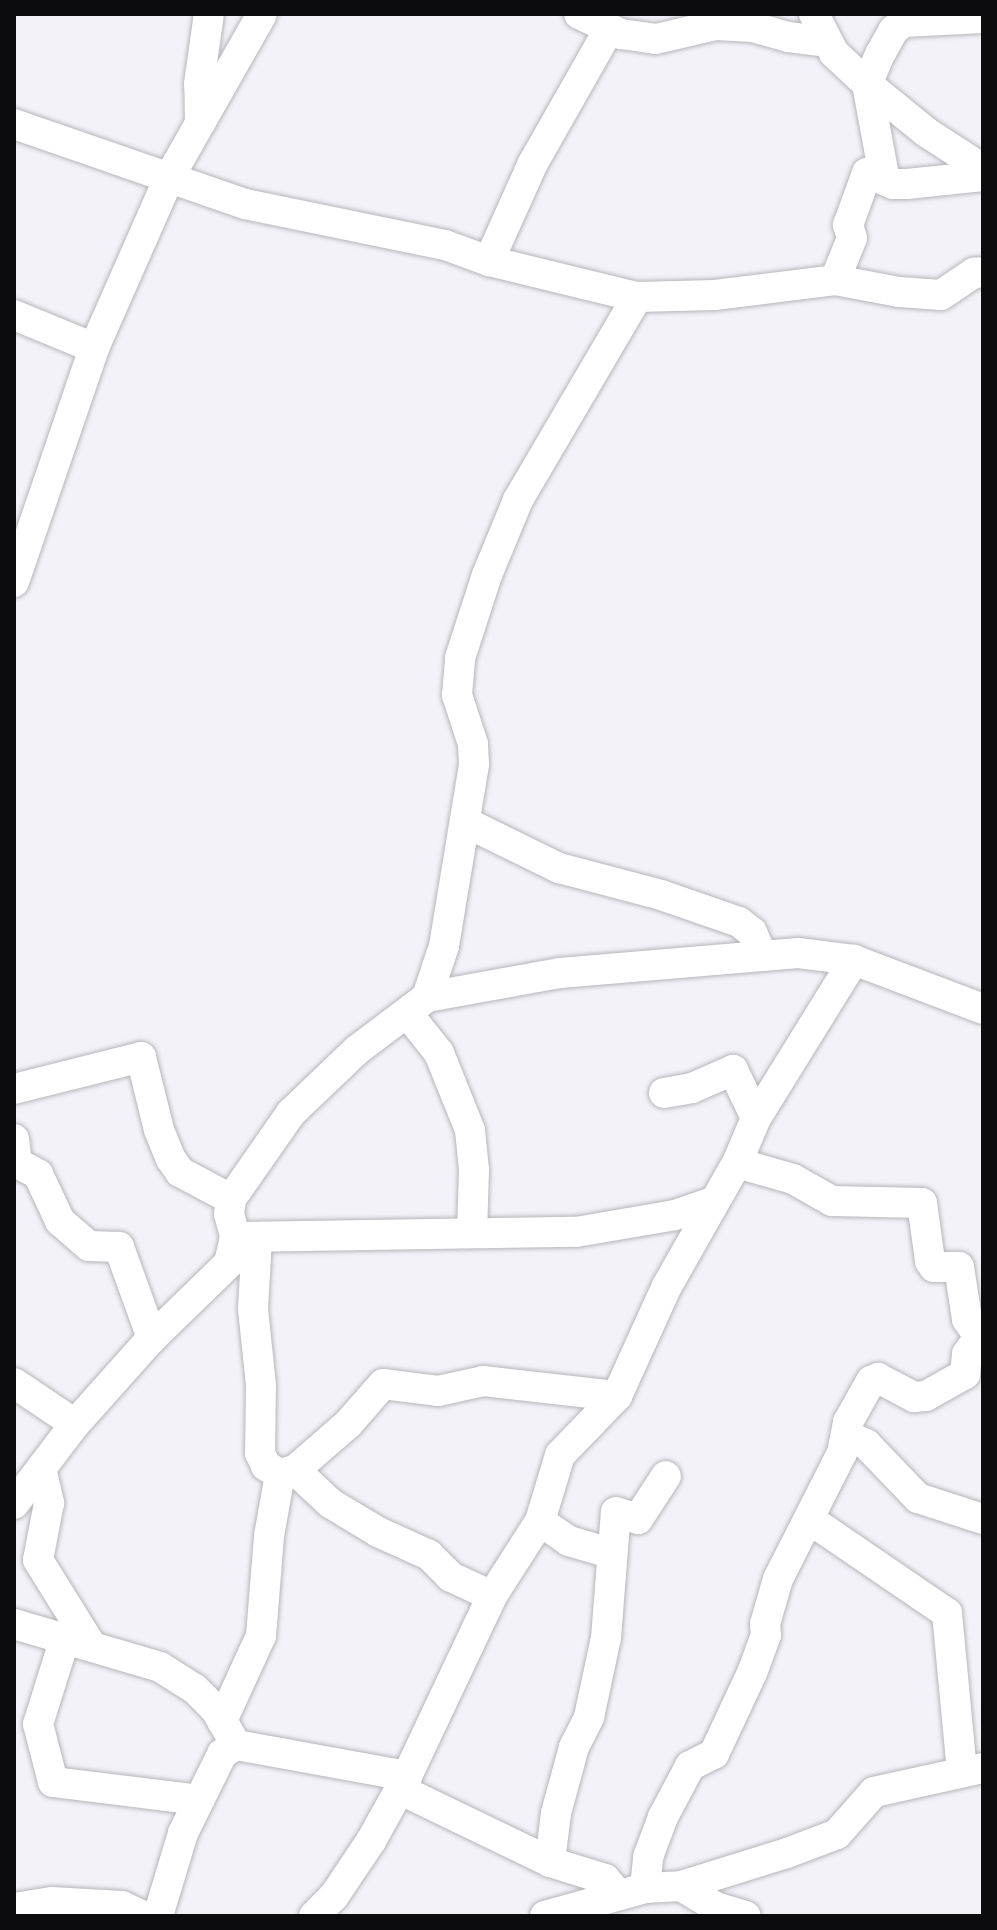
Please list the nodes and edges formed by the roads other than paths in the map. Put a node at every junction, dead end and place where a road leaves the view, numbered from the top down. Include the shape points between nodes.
1 (209, 14) edge
2 (262, 14) edge
3 (579, 14) edge
4 (814, 14) edge
5 (983, 18) edge
6 (609, 29) junction
7 (827, 42) junction
8 (867, 84) junction
9 (14, 124) edge
10 (200, 125) junction
11 (983, 169) edge
12 (867, 173) junction
13 (170, 176) junction
14 (983, 176) edge
15 (489, 261) junction
16 (983, 272) edge
17 (835, 280) junction
18 (637, 297) junction
19 (14, 315) edge
20 (94, 348) junction
21 (14, 582) edge
22 (465, 822) junction
23 (762, 956) junction
24 (854, 960) junction
25 (417, 1005) junction
26 (983, 1009) edge
27 (14, 1089) edge
28 (664, 1093) dead end
29 (756, 1118) junction
30 (14, 1139) edge
31 (737, 1163) junction
32 (231, 1199) junction
33 (713, 1202) junction
34 (472, 1232) junction
35 (246, 1238) junction
36 (981, 1334) edge
37 (152, 1338) junction
38 (14, 1383) edge
39 (617, 1396) junction
40 (75, 1424) junction
41 (846, 1435) junction
42 (42, 1472) junction
43 (287, 1472) junction
44 (666, 1476) dead end
45 (14, 1504) edge
46 (809, 1519) junction
47 (983, 1519) edge
48 (540, 1521) junction
49 (610, 1553) junction
50 (492, 1596) junction
51 (14, 1624) edge
52 (78, 1642) junction
53 (229, 1733) junction
54 (973, 1770) edge
55 (403, 1783) junction
56 (199, 1800) junction
57 (550, 1862) junction
58 (681, 1886) junction
59 (632, 1891) junction
60 (14, 1908) edge
61 (556, 1914) edge
62 (143, 1916) edge
63 (158, 1916) edge
64 (314, 1916) edge
65 (746, 1916) edge

1 - 10 street via 199,84
2 - 10 street
3 - 6 street
4 - 7 street
5 - 8 street via 903,22 893,31
6 - 7 street via 659,40 716,25 739,26
6 - 15 street via 533,163
7 - 8 street
8 - 11 street
8 - 12 street via 884,176
9 - 13 street
10 - 13 street
12 - 14 street via 893,184
12 - 17 street via 848,225 852,238
13 - 15 street via 245,204 445,245
13 - 20 street
15 - 18 street
16 - 17 street via 941,295
17 - 18 street via 715,295
18 - 22 street via 518,500 487,575 460,658 457,695 474,764
19 - 20 street
20 - 21 street
22 - 23 street via 559,868 739,922 752,932
22 - 25 street via 444,946
23 - 24 street via 798,953
23 - 25 street via 560,973
24 - 26 street
24 - 29 street
25 - 32 street via 357,1050 291,1113
25 - 34 street via 470,1130
27 - 32 street via 141,1057 171,1159 180,1172
28 - 29 street via 692,1088 733,1070
29 - 31 street
30 - 37 street via 17,1163 38,1174 60,1221 89,1246 119,1247
31 - 33 street
31 - 36 street via 793,1179 832,1201 922,1203 930,1261 934,1267 959,1267 967,1319
32 - 35 street via 229,1214
33 - 34 street via 675,1215 576,1232
33 - 39 street
34 - 35 street
35 - 37 street via 229,1263
35 - 43 street via 261,1385 260,1453 266,1466
36 - 41 street via 967,1354 965,1374 926,1396 914,1397 873,1378
37 - 40 street
38 - 40 street
39 - 43 street via 483,1381 438,1391 383,1384 348,1424
39 - 48 street via 560,1455
40 - 42 street
41 - 46 street
41 - 47 street via 866,1444 918,1498
42 - 45 street
42 - 52 street via 49,1503 38,1560
43 - 50 street via 378,1532 429,1555 451,1577
43 - 53 street via 269,1536 261,1636
44 - 49 street via 638,1519 616,1512
46 - 54 street via 947,1613
46 - 59 street via 778,1579 762,1649 714,1754 690,1766
48 - 49 street via 569,1541
48 - 50 street
49 - 57 street via 606,1638 589,1717 574,1747 556,1813
50 - 55 street
51 - 52 street
52 - 53 street via 160,1667 195,1689
52 - 56 street via 38,1724 53,1782
53 - 55 street
53 - 56 street
54 - 58 street via 874,1792 837,1834
55 - 57 street
55 - 64 street via 371,1841
56 - 63 street via 183,1833
57 - 59 street
58 - 59 street
58 - 65 street via 716,1907
59 - 61 street
60 - 62 street via 52,1902 122,1906

